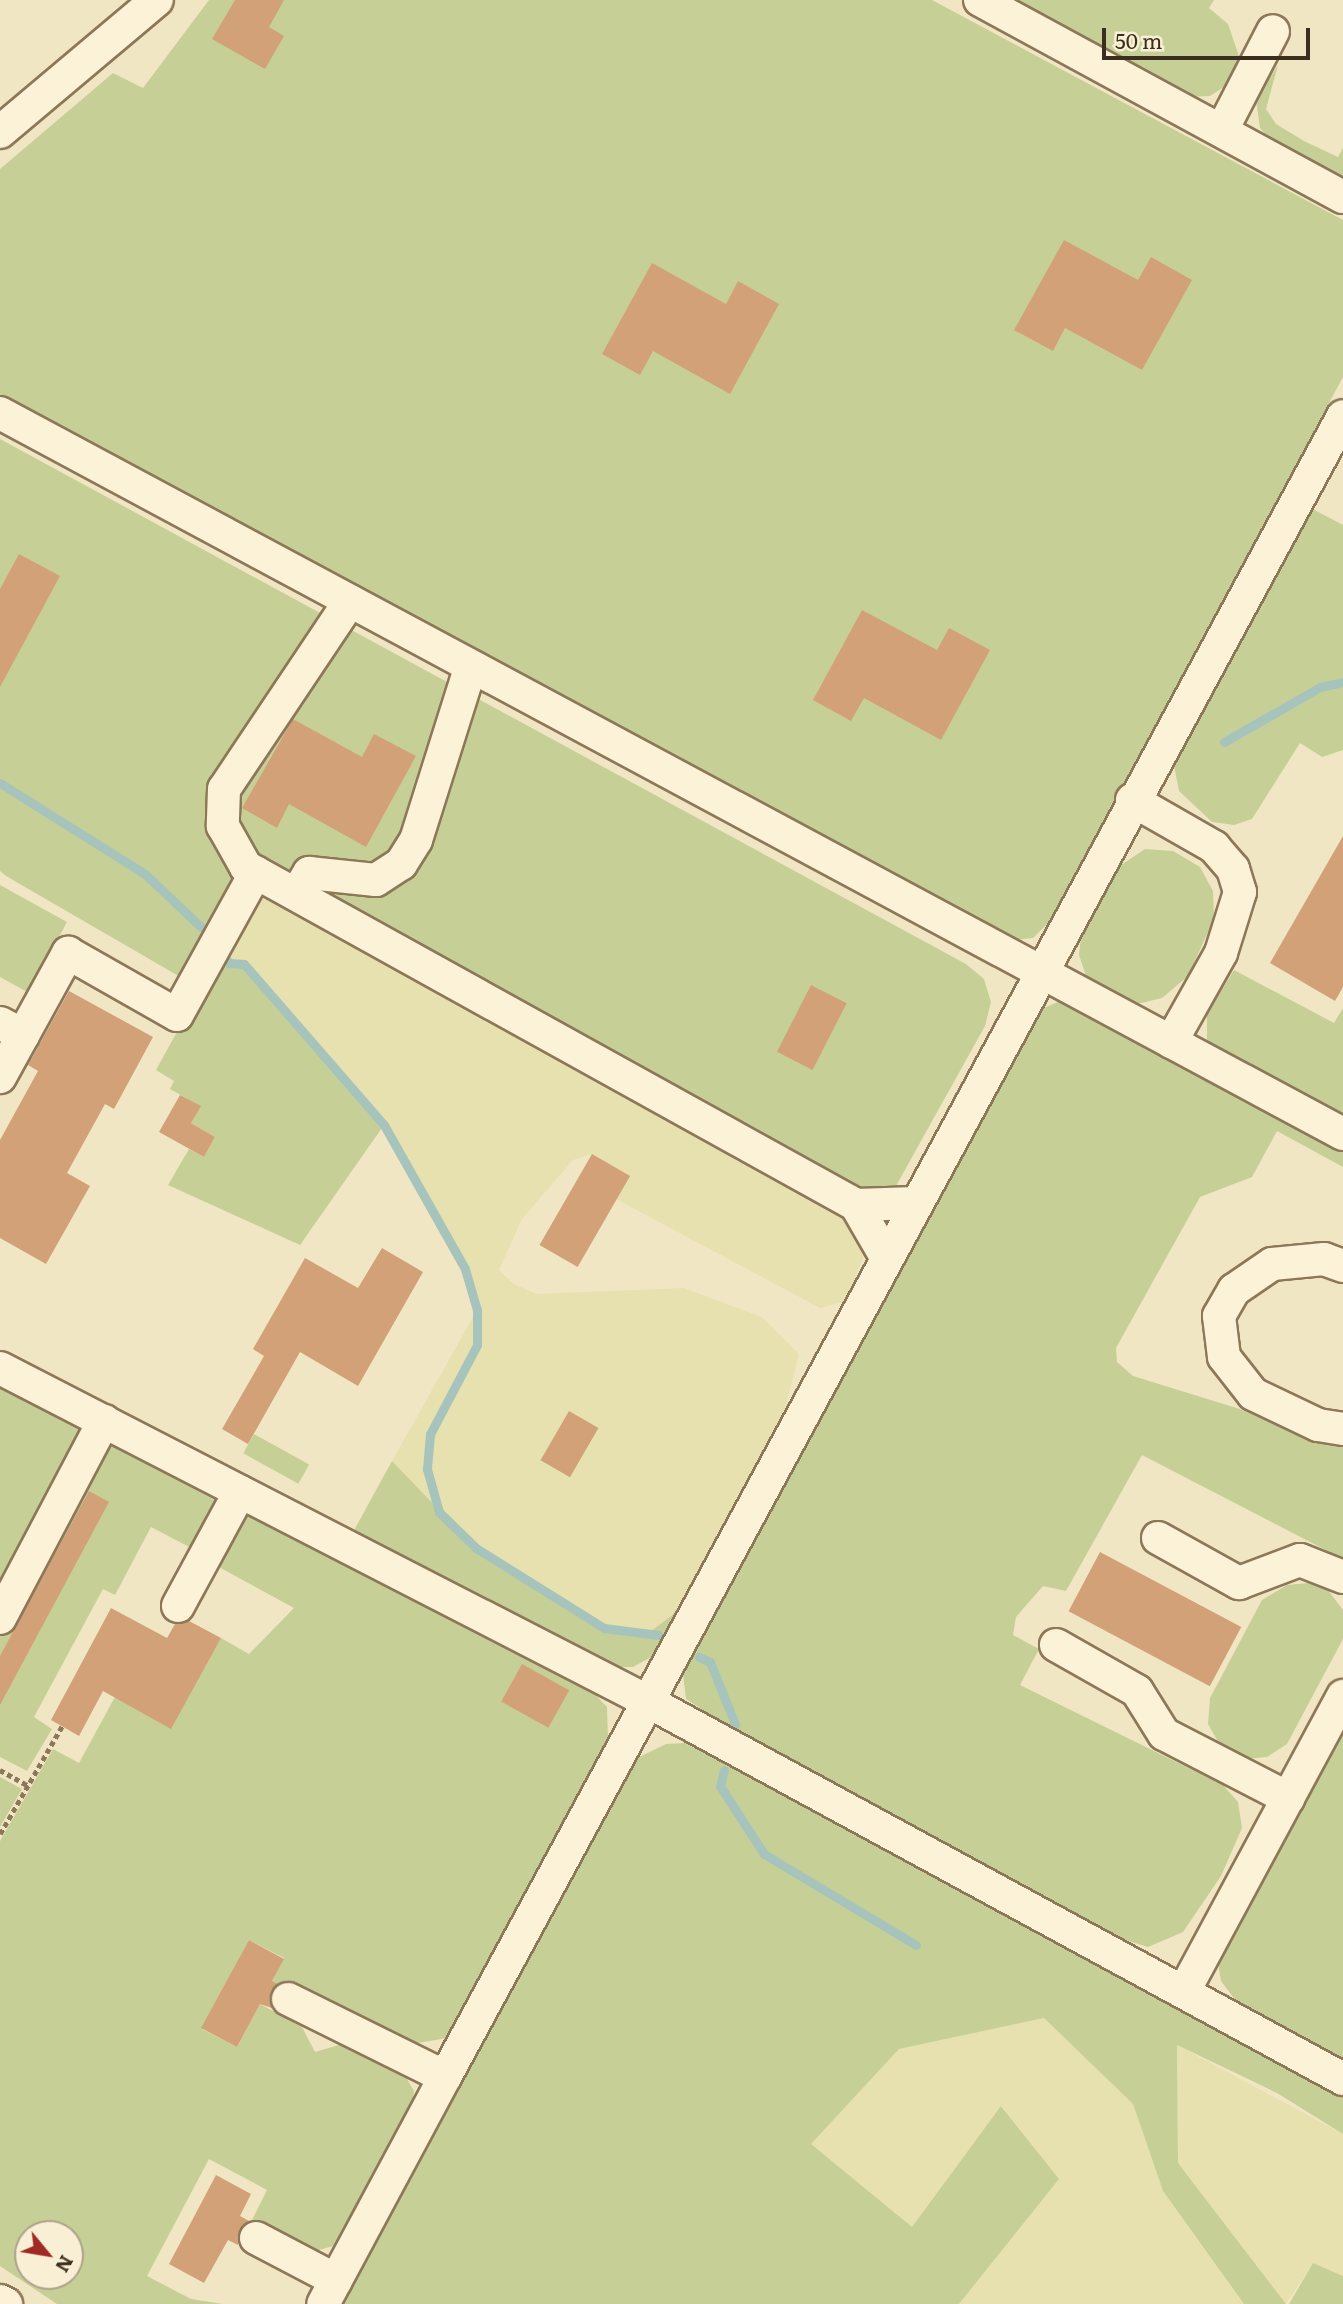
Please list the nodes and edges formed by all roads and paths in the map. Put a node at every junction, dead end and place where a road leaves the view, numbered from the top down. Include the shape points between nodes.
1 (157, 0) edge
2 (980, 0) edge
3 (1272, 31) dead end
4 (1222, 130) junction
5 (0, 132) edge
6 (1343, 197) edge
7 (0, 414) edge
8 (1343, 416) edge
9 (350, 601) junction
10 (471, 666) junction
11 (1132, 800) junction
12 (256, 872) junction
13 (296, 894) junction
14 (1038, 971) junction
15 (11, 1029) edge
16 (1171, 1042) junction
17 (0, 1077) edge
18 (1343, 1134) edge
19 (915, 1203) junction
20 (856, 1205) junction
21 (886, 1257) junction
22 (1343, 1266) edge
23 (0, 1368) edge
24 (104, 1421) junction
25 (1343, 1429) edge
26 (240, 1492) junction
27 (1158, 1538) dead end
28 (1343, 1577) edge
29 (178, 1606) dead end
30 (0, 1618) edge
31 (1056, 1645) dead end
32 (1343, 1696) edge
33 (649, 1702) junction
34 (62, 1726) dead end
35 (0, 1770) edge
36 (29, 1786) junction
37 (1288, 1798) junction
38 (0, 1834) edge
39 (1184, 1991) junction
40 (288, 1999) dead end
41 (446, 2077) junction
42 (1343, 2079) edge
43 (256, 2238) dead end
44 (330, 2292) edge
45 (0, 2301) edge
46 (6, 2304) edge

1 - 5 lane
2 - 4 lane
3 - 4 lane
4 - 6 lane
7 - 9 lane
8 - 11 lane
9 - 10 lane
9 - 12 lane via 224,789 223,826
10 - 13 lane via 416,840 401,864 376,880 309,873
10 - 14 lane
11 - 14 lane
11 - 16 lane via 1214,847 1233,869 1240,892 1221,953
12 - 13 lane
12 - 15 lane via 177,1014 68,953
13 - 20 lane
14 - 16 lane
14 - 19 lane
15 - 17 lane
16 - 18 lane
19 - 20 lane
19 - 21 lane
20 - 21 lane
21 - 33 lane
22 - 25 lane via 1324,1259 1272,1264 1234,1290 1219,1316 1224,1357 1253,1394 1318,1425
23 - 24 lane
24 - 26 lane
24 - 30 lane
26 - 29 lane
26 - 33 lane
27 - 28 lane via 1239,1583 1300,1560
31 - 37 lane via 1137,1691 1164,1734
32 - 37 lane
33 - 39 lane
33 - 41 lane
34 - 36 path
35 - 36 path
36 - 38 path
37 - 39 lane
39 - 42 lane
40 - 41 lane
41 - 44 lane
43 - 44 lane
45 - 46 lane

